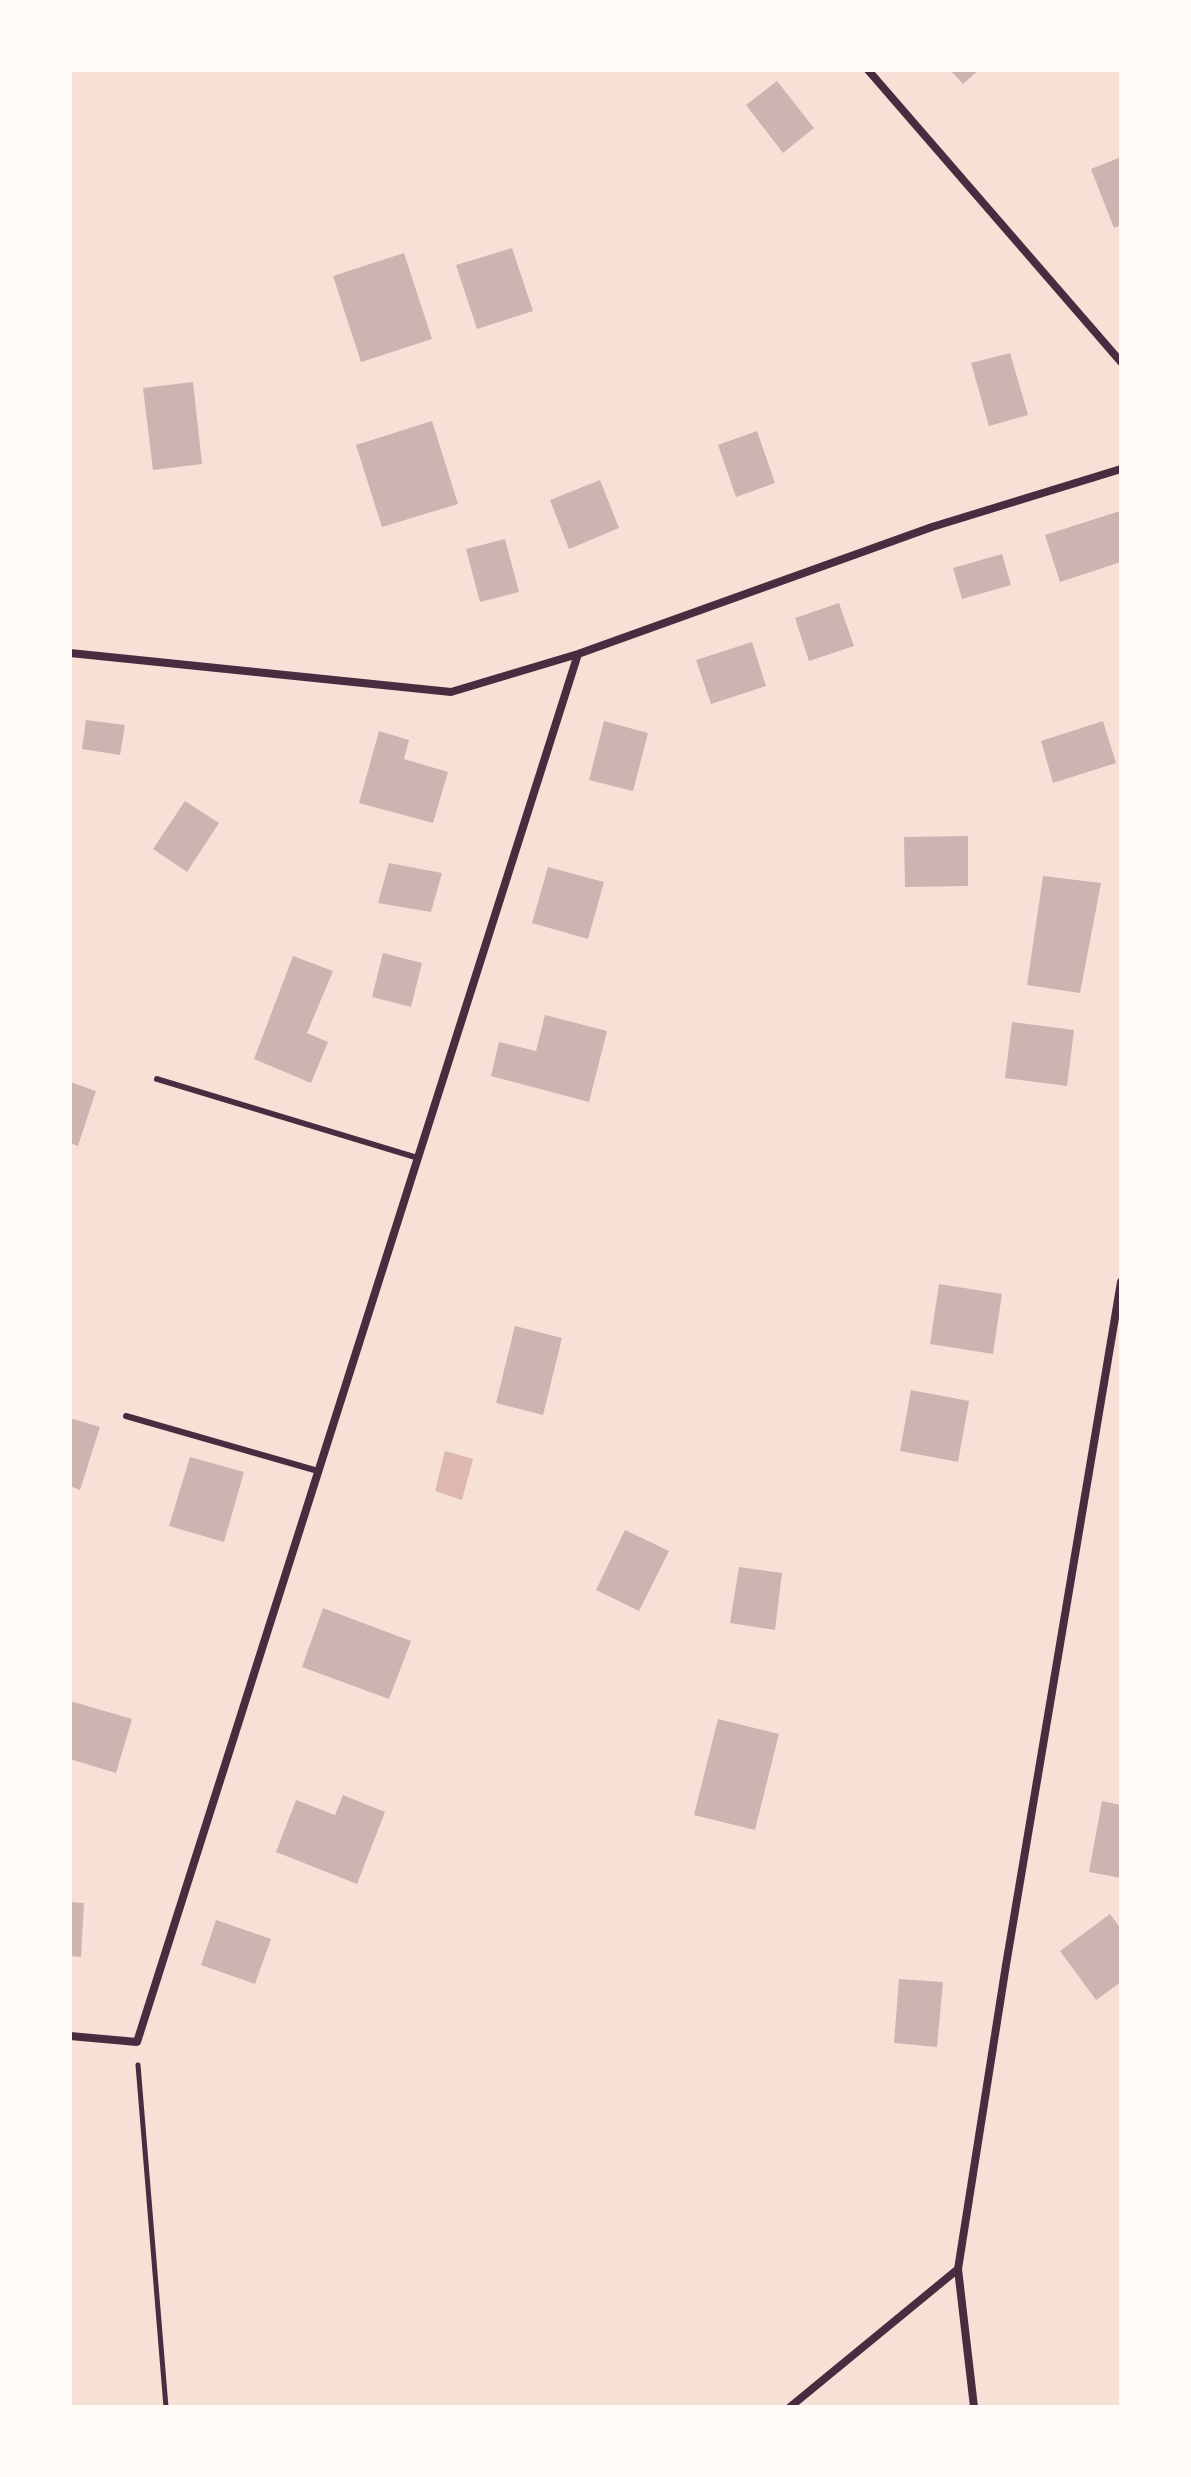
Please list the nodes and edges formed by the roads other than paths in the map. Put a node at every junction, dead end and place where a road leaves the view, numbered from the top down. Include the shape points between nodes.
1 (868, 70) edge
2 (1121, 362) edge
3 (1121, 469) edge
4 (70, 653) edge
5 (578, 654) junction
6 (157, 1079) dead end
7 (418, 1158) junction
8 (1121, 1282) edge
9 (126, 1416) dead end
10 (318, 1471) junction
11 (70, 2036) edge
12 (958, 2269) junction
13 (790, 2407) edge
14 (974, 2407) edge

1 - 2 street
3 - 5 street via 932,527
4 - 5 street via 451,692
5 - 7 street
6 - 7 lane
7 - 10 street
8 - 12 street
9 - 10 lane
10 - 11 street via 137,2042
12 - 13 street
12 - 14 street

